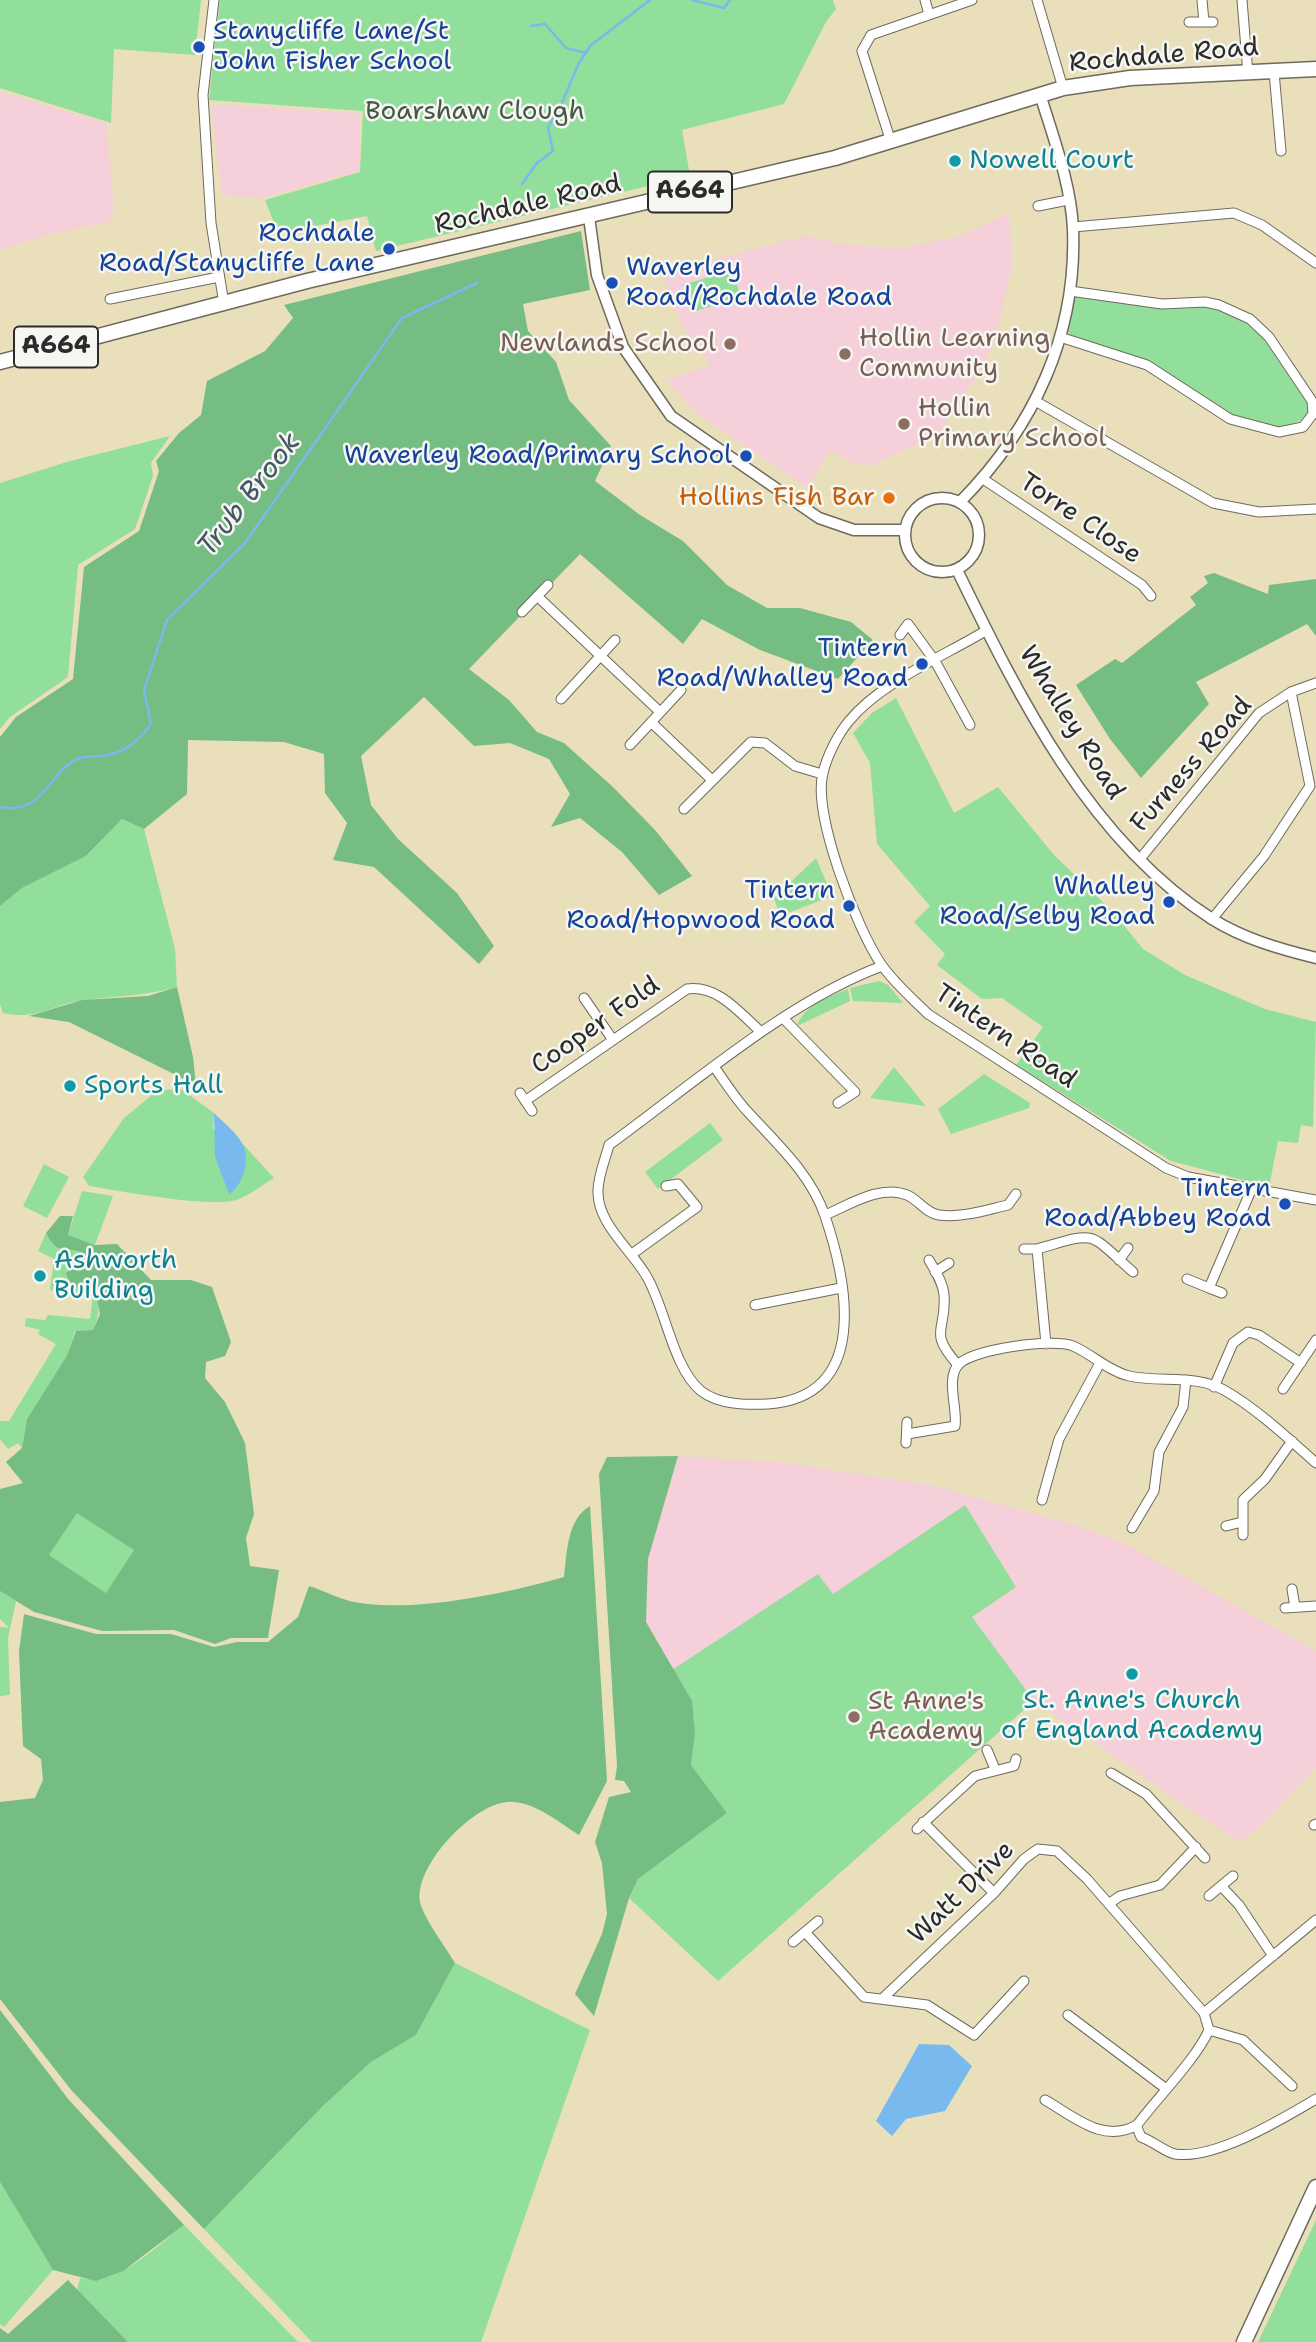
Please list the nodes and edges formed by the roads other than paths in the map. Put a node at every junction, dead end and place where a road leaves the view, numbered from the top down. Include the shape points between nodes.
1 (214, 0) edge
2 (925, 0) edge
3 (972, 0) edge
4 (1037, 0) edge
5 (1202, 0) edge
6 (1242, 0) edge
7 (929, 14) junction
8 (1189, 22) dead end
9 (1316, 69) edge
10 (1274, 72) junction
11 (1248, 74) junction
12 (1063, 88) junction
13 (1040, 94) junction
14 (891, 142) junction
15 (1281, 151) dead end
16 (1068, 200) junction
17 (1038, 206) dead end
18 (589, 217) junction
19 (1073, 227) junction
20 (1316, 263) edge
21 (219, 277) junction
22 (1070, 291) junction
23 (110, 299) dead end
24 (224, 304) junction
25 (1060, 337) junction
26 (0, 362) edge
27 (1037, 402) junction
28 (982, 479) junction
29 (960, 502) junction
30 (1316, 509) edge
31 (905, 530) junction
32 (957, 570) junction
33 (548, 585) dead end
34 (537, 596) junction
35 (1151, 596) dead end
36 (522, 612) dead end
37 (987, 630) junction
38 (900, 635) dead end
39 (615, 640) dead end
40 (601, 656) junction
41 (935, 661) junction
42 (1316, 683) edge
43 (681, 690) dead end
44 (1290, 692) junction
45 (561, 699) dead end
46 (660, 712) junction
47 (650, 722) junction
48 (970, 724) dead end
49 (630, 745) dead end
50 (822, 774) junction
51 (712, 780) junction
52 (1313, 785) edge
53 (684, 809) dead end
54 (1139, 859) junction
55 (1212, 919) junction
56 (1316, 958) edge
57 (882, 966) junction
58 (584, 998) dead end
59 (783, 1018) junction
60 (761, 1032) junction
61 (613, 1040) junction
62 (715, 1068) junction
63 (838, 1103) dead end
64 (532, 1111) dead end
65 (666, 1186) dead end
66 (1252, 1188) junction
67 (1016, 1194) dead end
68 (1316, 1200) edge
69 (825, 1215) junction
70 (1128, 1248) dead end
71 (1024, 1249) dead end
72 (1037, 1249) junction
73 (632, 1254) junction
74 (929, 1260) dead end
75 (1119, 1260) junction
76 (949, 1263) dead end
77 (935, 1272) junction
78 (1133, 1272) dead end
79 (1187, 1279) dead end
80 (841, 1288) junction
81 (1209, 1288) junction
82 (1222, 1293) dead end
83 (755, 1305) dead end
84 (1316, 1340) edge
85 (1046, 1344) junction
86 (1100, 1363) junction
87 (1301, 1363) junction
88 (958, 1365) junction
89 (1186, 1380) junction
90 (1214, 1387) junction
91 (1283, 1389) dead end
92 (907, 1422) dead end
93 (1292, 1441) junction
94 (1316, 1463) edge
95 (1042, 1500) dead end
96 (1242, 1522) junction
97 (1226, 1526) dead end
98 (1132, 1528) dead end
99 (1243, 1535) dead end
100 (1292, 1589) dead end
101 (1316, 1606) edge
102 (987, 1750) dead end
103 (1016, 1759) dead end
104 (995, 1769) junction
105 (1111, 1773) dead end
106 (1196, 1847) junction
107 (1205, 1858) dead end
108 (1233, 1876) dead end
109 (1222, 1887) junction
110 (993, 1893) junction
111 (1209, 1896) dead end
112 (1110, 1903) junction
113 (1316, 1920) edge
114 (818, 1921) dead end
115 (805, 1933) junction
116 (793, 1942) dead end
117 (1273, 1956) junction
118 (1024, 1981) dead end
119 (883, 1998) junction
120 (1204, 2013) junction
121 (1068, 2015) dead end
122 (1209, 2030) junction
123 (1292, 2086) dead end
124 (1165, 2088) junction
125 (1316, 2099) edge
126 (1045, 2100) dead end
127 (1069, 2114) junction
128 (1064, 2123) dead end
129 (1136, 2125) junction
130 (1316, 2187) edge
131 (1244, 2342) edge

1 - 21 street via 203,95
2 - 7 street
3 - 7 street
4 - 12 street
5 - 8 street via 1209,22
6 - 11 street
7 - 14 street via 871,35 862,51
9 - 10 main road, Rochdale Road / A664
10 - 11 main road, Rochdale Road / A664
10 - 15 street
11 - 12 main road, Rochdale Road / A664 via 1130,78
12 - 13 main road, Rochdale Road / A664
13 - 14 main road, Rochdale Road / A664
13 - 16 street
14 - 18 main road, Rochdale Road / A664
16 - 17 street
16 - 19 street
18 - 24 main road, Rochdale Road / A664
18 - 31 street via 597,275 623,347 671,415 819,518 854,530
19 - 20 street via 1234,213 1262,225
19 - 22 street
21 - 23 street
21 - 24 street
22 - 25 street
22 - 25 street via 1162,304 1219,304 1250,318 1269,337 1312,401 1313,414 1303,427 1279,432 1230,419 1147,365
24 - 26 main road, Rochdale Road / A664
25 - 27 street
27 - 28 street
27 - 30 street via 1213,503 1259,512
28 - 29 street
28 - 35 street, Torre Close via 1142,585
29 - 31 street via 949,498 925,501 909,517
29 - 32 street via 976,519 979,543
31 - 32 street via 909,552 924,568 946,573
32 - 37 street, Whalley Road
33 - 34 street
34 - 36 street
34 - 40 street
37 - 41 street, Tintern Road
37 - 54 street, Whalley Road via 1050,744 1094,807
38 - 41 street via 908,624
39 - 40 street
40 - 45 street
40 - 46 street
41 - 48 street
41 - 50 street, Tintern Road via 870,700 848,722
42 - 44 street, Furness Road
43 - 46 street
44 - 52 street
44 - 54 street, Furness Road via 1259,713
46 - 47 street
47 - 49 street
47 - 51 street
50 - 51 street via 798,768 759,741 743,747
50 - 57 street, Tintern Road via 822,807 830,841 847,892
51 - 53 street
52 - 55 street via 1264,856
54 - 55 street, Whalley Road
55 - 56 street, Whalley Road via 1279,949
57 - 59 street via 847,979
57 - 66 street, Tintern Road via 928,1014 1166,1168 1188,1177
58 - 61 street
59 - 60 street
59 - 63 street via 855,1092
60 - 61 street, Cooper Fold via 725,1000 702,987 687,989
60 - 62 street
61 - 64 street, Cooper Fold via 523,1097
62 - 69 street via 807,1180
62 - 73 street via 609,1145 597,1192 603,1217
65 - 73 street via 677,1184 697,1207
66 - 68 street, Tintern Road
66 - 81 street
67 - 69 street via 1008,1205 952,1216 936,1215 908,1195 889,1192
69 - 80 street
70 - 75 street
71 - 72 street
72 - 75 street via 1094,1237
72 - 85 street
73 - 80 street via 659,1298 685,1374 703,1392 723,1401 750,1405 812,1395 838,1363 843,1347 846,1330
74 - 77 street
75 - 78 street
76 - 77 street
77 - 88 street via 945,1297 939,1335 942,1347
79 - 81 street
80 - 83 street
81 - 82 street
84 - 87 street
85 - 86 street via 1071,1345
85 - 88 street via 979,1353
86 - 89 street via 1127,1376
86 - 95 street via 1059,1439 1052,1481
87 - 90 street via 1248,1332 1233,1343
87 - 91 street
88 - 92 street via 952,1379 955,1426 907,1439
89 - 90 street
89 - 98 street via 1183,1407 1159,1452 1145,1517
90 - 93 street
93 - 94 street
93 - 96 street via 1265,1479 1243,1500
96 - 97 street
96 - 99 street
100 - 101 street via 1290,1607
102 - 104 street
103 - 104 street via 1014,1766
104 - 110 street via 975,1776 920,1825
105 - 106 street via 1146,1794
106 - 107 street
106 - 112 street via 1160,1885 1119,1895
108 - 109 street
109 - 111 street
109 - 117 street
110 - 112 street, Watt Drive via 1038,1849 1057,1851
110 - 119 street, Watt Drive
112 - 120 street, Watt Drive
113 - 117 street
114 - 115 street
115 - 116 street
115 - 119 street via 864,1997
117 - 120 street
118 - 119 street via 974,2035 927,2005
120 - 122 street
121 - 124 street
122 - 123 street via 1243,2040
122 - 124 street via 1201,2049
124 - 129 street
125 - 129 street via 1216,2150 1173,2154 1142,2137
126 - 127 street
127 - 128 street
127 - 129 street via 1106,2134
130 - 131 main road

